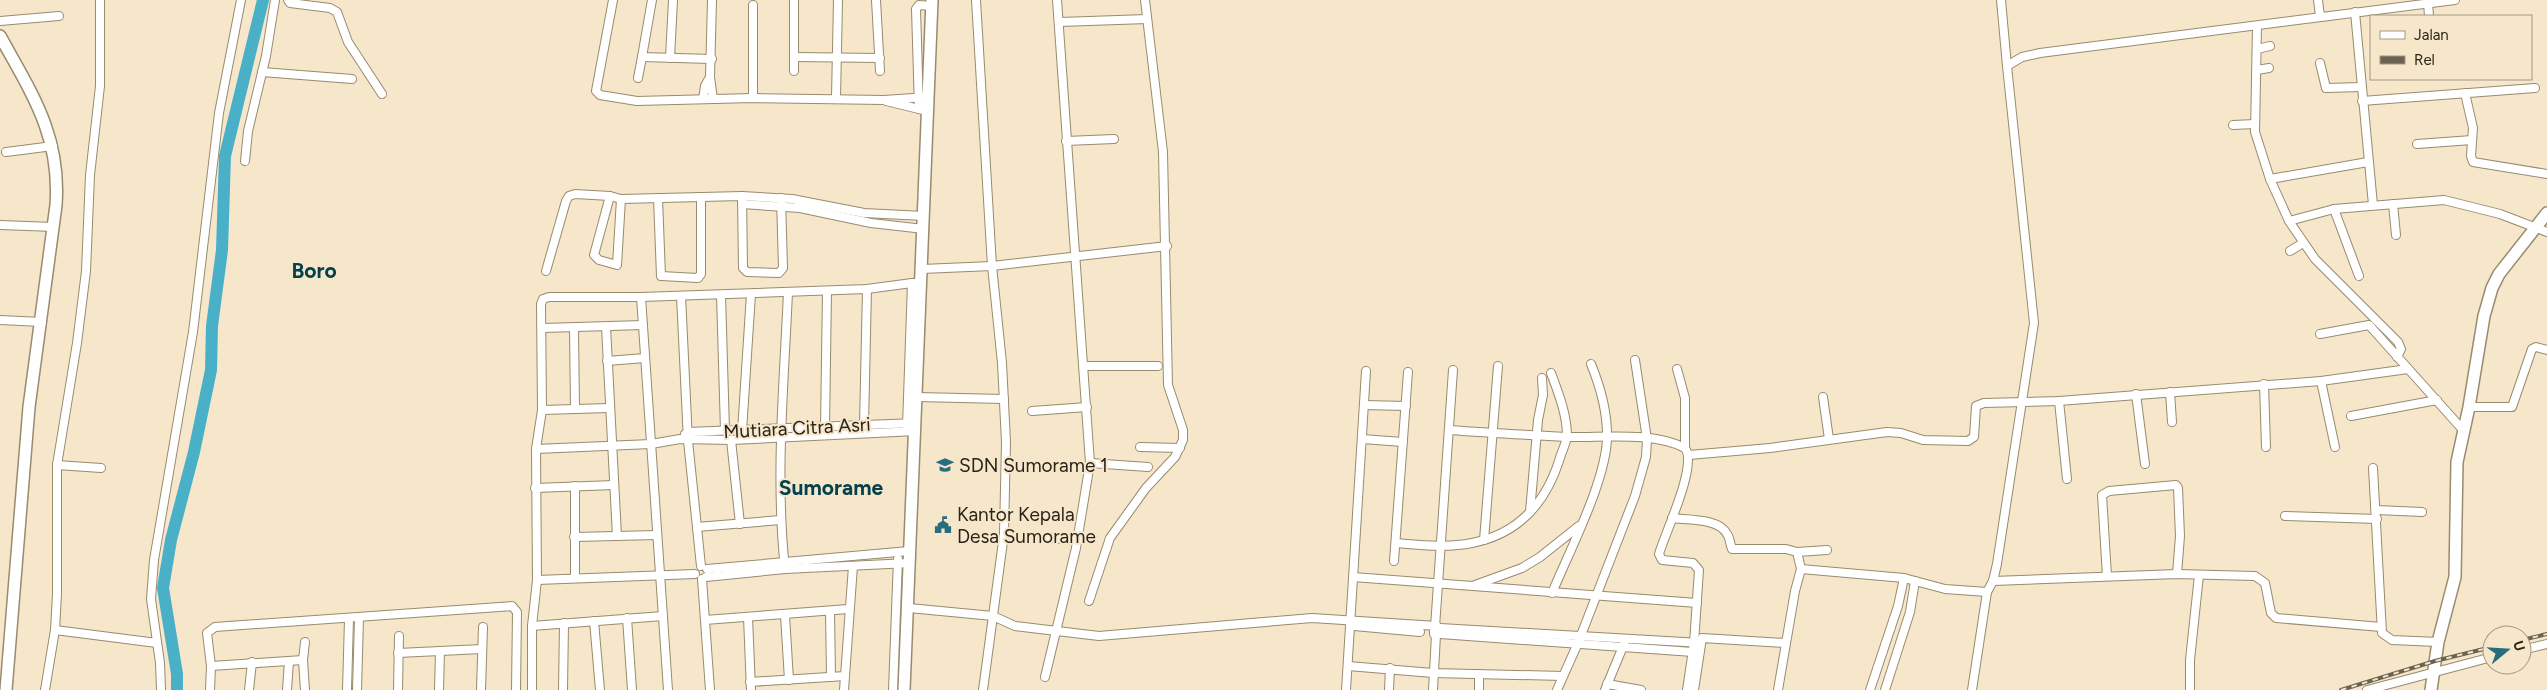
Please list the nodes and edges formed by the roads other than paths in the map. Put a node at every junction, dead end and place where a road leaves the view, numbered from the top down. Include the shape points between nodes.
1 (100, 0) edge
2 (241, 0) edge
3 (275, 0) edge
4 (288, 0) edge
5 (613, 0) edge
6 (652, 0) edge
7 (673, 0) edge
8 (712, 0) edge
9 (794, 0) edge
10 (838, 0) edge
11 (876, 0) edge
12 (976, 0) edge
13 (1057, 0) edge
14 (1145, 0) edge
15 (2001, 0) edge
16 (2318, 0) edge
17 (2455, 0) edge
18 (931, 3) edge
19 (2428, 3) junction
20 (2386, 4) edge
21 (752, 5) dead end
22 (2355, 12) junction
23 (2429, 15) edge
24 (59, 16) dead end
25 (2320, 16) junction
26 (1147, 19) junction
27 (0, 21) edge
28 (1060, 22) junction
29 (2256, 26) junction
30 (0, 36) edge
31 (2270, 46) dead end
32 (2257, 49) junction
33 (642, 57) junction
34 (794, 57) junction
35 (837, 57) junction
36 (670, 58) junction
37 (880, 58) junction
38 (712, 59) junction
39 (2012, 63) junction
40 (2320, 63) dead end
41 (2269, 68) dead end
42 (2258, 70) junction
43 (794, 71) dead end
44 (262, 72) junction
45 (880, 72) dead end
46 (710, 77) junction
47 (638, 78) dead end
48 (352, 79) dead end
49 (2361, 87) junction
50 (2535, 88) dead end
51 (2466, 93) junction
52 (382, 94) dead end
53 (753, 98) junction
54 (836, 98) junction
55 (923, 98) junction
56 (703, 99) junction
57 (713, 99) junction
58 (884, 100) junction
59 (2362, 101) junction
60 (923, 110) junction
61 (2250, 125) junction
62 (2233, 126) dead end
63 (1114, 139) dead end
64 (2472, 140) junction
65 (1066, 141) junction
66 (2417, 144) dead end
67 (53, 146) junction
68 (6, 152) dead end
69 (245, 161) dead end
70 (2368, 162) junction
71 (2547, 174) edge
72 (2270, 179) junction
73 (610, 196) junction
74 (701, 197) junction
75 (658, 198) junction
76 (620, 199) junction
77 (742, 200) junction
78 (781, 202) junction
79 (2393, 204) junction
80 (2373, 205) junction
81 (2334, 209) junction
82 (2547, 213) edge
83 (924, 216) junction
84 (2289, 221) junction
85 (0, 225) edge
86 (2535, 226) junction
87 (54, 227) junction
88 (924, 229) junction
89 (2547, 232) edge
90 (2396, 235) dead end
91 (1167, 246) junction
92 (1075, 256) junction
93 (992, 266) junction
94 (922, 269) junction
95 (546, 271) dead end
96 (2359, 276) dead end
97 (917, 283) junction
98 (867, 289) junction
99 (827, 291) junction
100 (788, 292) junction
101 (751, 294) junction
102 (720, 295) junction
103 (681, 296) junction
104 (641, 297) junction
105 (0, 320) edge
106 (42, 322) junction
107 (643, 325) junction
108 (606, 327) junction
109 (543, 328) junction
110 (574, 328) junction
111 (2320, 334) dead end
112 (2547, 350) edge
113 (2399, 353) junction
114 (645, 358) junction
115 (1635, 360) dead end
116 (607, 361) junction
117 (1590, 364) dead end
118 (1084, 366) junction
119 (1158, 366) dead end
120 (1498, 366) dead end
121 (2408, 369) junction
122 (1453, 370) dead end
123 (1677, 370) dead end
124 (1366, 371) dead end
125 (1408, 372) dead end
126 (1551, 373) dead end
127 (1542, 378) dead end
128 (2321, 381) junction
129 (2264, 384) junction
130 (2170, 392) junction
131 (1558, 393) junction
132 (2136, 394) junction
133 (1543, 396) junction
134 (917, 397) junction
135 (1823, 397) dead end
136 (1004, 400) junction
137 (2437, 400) junction
138 (2055, 401) junction
139 (2021, 403) junction
140 (1364, 405) junction
141 (1406, 406) junction
142 (1087, 407) junction
143 (575, 408) junction
144 (609, 408) junction
145 (542, 410) junction
146 (1032, 411) dead end
147 (2351, 416) dead end
148 (2466, 419) junction
149 (2172, 422) dead end
150 (864, 425) junction
151 (912, 427) junction
152 (825, 428) junction
153 (1450, 430) junction
154 (725, 431) junction
155 (742, 431) junction
156 (781, 433) junction
157 (1494, 434) junction
158 (1537, 434) junction
159 (688, 436) junction
160 (1607, 436) junction
161 (1567, 437) junction
162 (1362, 439) junction
163 (1647, 439) junction
164 (1829, 439) junction
165 (732, 440) junction
166 (1403, 442) junction
167 (651, 444) junction
168 (612, 446) junction
169 (1140, 447) dead end
170 (2266, 447) dead end
171 (2335, 447) dead end
172 (1180, 448) junction
173 (536, 449) junction
174 (1686, 451) junction
175 (1090, 463) junction
176 (2145, 464) dead end
177 (57, 465) junction
178 (100, 468) dead end
179 (1148, 468) dead end
180 (2373, 468) dead end
181 (2067, 479) dead end
182 (614, 485) junction
183 (575, 486) junction
184 (536, 488) junction
185 (2376, 510) junction
186 (1530, 512) junction
187 (2422, 512) dead end
188 (2285, 516) dead end
189 (1672, 518) junction
190 (2376, 519) junction
191 (781, 520) junction
192 (740, 524) junction
193 (1581, 525) junction
194 (698, 527) junction
195 (657, 535) junction
196 (617, 536) junction
197 (574, 537) junction
198 (1048, 538) dead end
199 (1077, 540) junction
200 (1484, 540) junction
201 (1396, 543) junction
202 (1443, 544) junction
203 (1827, 550) dead end
204 (1796, 552) junction
205 (904, 557) junction
206 (784, 560) junction
207 (1394, 561) dead end
208 (853, 566) junction
209 (785, 569) junction
210 (1801, 570) junction
211 (702, 573) junction
212 (660, 574) junction
213 (2177, 574) junction
214 (2198, 575) junction
215 (2107, 576) junction
216 (575, 577) junction
217 (1353, 577) junction
218 (1909, 579) junction
219 (537, 580) junction
220 (1993, 581) junction
221 (1440, 585) junction
222 (1469, 586) junction
223 (1987, 592) junction
224 (1552, 593) junction
225 (1596, 597) junction
226 (1090, 601) dead end
227 (1698, 603) junction
228 (909, 608) junction
229 (848, 609) junction
230 (830, 611) junction
231 (786, 615) junction
232 (663, 616) junction
233 (993, 616) junction
234 (748, 617) junction
235 (349, 618) junction
236 (359, 618) junction
237 (627, 618) junction
238 (705, 620) junction
239 (594, 621) junction
240 (1345, 622) junction
241 (564, 623) junction
242 (532, 626) junction
243 (483, 627) dead end
244 (2381, 627) junction
245 (55, 630) junction
246 (1437, 630) junction
247 (1056, 632) junction
248 (399, 636) dead end
249 (1580, 639) junction
250 (1626, 639) junction
251 (1698, 640) junction
252 (157, 642) junction
253 (304, 642) dead end
254 (2438, 642) junction
255 (1785, 643) junction
256 (2547, 644) edge
257 (1623, 648) junction
258 (2532, 648) edge
259 (482, 649) junction
260 (440, 651) junction
261 (1693, 652) junction
262 (398, 654) junction
263 (5, 656) edge
264 (2482, 659) edge
265 (303, 660) junction
266 (289, 661) junction
267 (252, 662) junction
268 (211, 666) junction
269 (1348, 666) junction
270 (1390, 668) junction
271 (2434, 670) junction
272 (1433, 673) junction
273 (1479, 674) junction
274 (845, 676) junction
275 (1563, 676) junction
276 (831, 677) junction
277 (1045, 677) dead end
278 (789, 680) junction
279 (750, 686) edge
280 (1606, 687) edge
281 (2377, 688) edge
282 (6, 690) edge
283 (45, 690) edge
284 (161, 690) edge
285 (210, 690) edge
286 (249, 690) edge
287 (288, 690) edge
288 (305, 690) edge
289 (348, 690) edge
290 (357, 690) edge
291 (398, 690) edge
292 (439, 690) edge
293 (481, 690) edge
294 (516, 690) edge
295 (532, 690) edge
296 (563, 690) edge
297 (600, 690) edge
298 (632, 690) edge
299 (668, 690) edge
300 (710, 690) edge
301 (844, 690) edge
302 (893, 690) edge
303 (904, 690) edge
304 (983, 690) edge
305 (1346, 690) edge
306 (1389, 690) edge
307 (1433, 690) edge
308 (1479, 690) edge
309 (1557, 690) edge
310 (1641, 690) edge
311 (1687, 690) edge
312 (1694, 690) edge
313 (1778, 690) edge
314 (1870, 690) edge
315 (1885, 690) edge
316 (1972, 690) edge
317 (2190, 690) edge
318 (2367, 690) edge
319 (2431, 690) edge

1 - 177 street via 100,86 90,175 84,288
2 - 252 street via 218,113 193,332 154,560 151,598
3 - 44 street
4 - 52 street via 336,12 348,42
5 - 56 street via 597,94 637,101
6 - 33 street
7 - 36 street
8 - 38 street
9 - 34 street
10 - 35 street
11 - 37 street
12 - 93 street
13 - 28 street
14 - 26 street
15 - 39 street
16 - 25 street
17 - 19 street
18 - 55 street
19 - 20 street
19 - 23 street
20 - 22 street
21 - 53 street
22 - 25 street
22 - 49 street
24 - 27 street
25 - 29 street
26 - 28 street
26 - 91 street via 1163,152
28 - 65 street
29 - 32 street
29 - 39 street via 2040,53
30 - 67 street via 37,104
31 - 32 street
32 - 42 street
33 - 36 street
33 - 47 street
34 - 35 street
34 - 43 street
35 - 37 street
35 - 54 street
36 - 38 street
37 - 45 street
38 - 46 street
39 - 139 street via 2034,316
40 - 49 street via 2326,88
41 - 42 street
42 - 61 street
44 - 48 street
44 - 69 street via 249,123
46 - 56 street
46 - 57 street
49 - 59 street
50 - 51 street
51 - 59 street
51 - 64 street via 2473,128
53 - 54 street
53 - 57 street
54 - 58 street
55 - 58 street
55 - 60 street
56 - 57 street
58 - 60 street
59 - 70 street
60 - 83 street
61 - 62 street
61 - 72 street
63 - 65 street
64 - 66 street
64 - 71 street via 2474,162
65 - 92 street
67 - 68 street
67 - 87 street via 57,191
70 - 72 street
70 - 80 street
72 - 84 street
73 - 76 street
73 - 76 street via 594,255 599,260 617,265
73 - 95 street via 575,194 568,197
74 - 75 street
74 - 75 street via 701,274 698,278 661,276
74 - 77 street
75 - 76 street
77 - 78 street
77 - 78 street via 743,268 747,272 779,273 783,268
78 - 83 street via 864,213
78 - 88 street via 871,223
79 - 80 street
79 - 86 street via 2452,201
79 - 90 street
80 - 81 street
81 - 84 street
81 - 96 street
82 - 86 street
83 - 88 street
84 - 113 street via 2298,246 2398,342
85 - 87 street
86 - 89 street
86 - 148 street via 2492,288
87 - 106 street
88 - 94 street
91 - 92 street
91 - 172 street via 1168,385 1183,430
92 - 93 street
92 - 118 street
93 - 94 street
93 - 136 street
94 - 97 street
97 - 98 street
97 - 134 street
97 - 151 street
98 - 99 street
98 - 150 street
99 - 100 street
99 - 152 street
100 - 101 street
100 - 156 street
101 - 102 street
101 - 155 street
102 - 103 street
102 - 154 street
103 - 104 street
103 - 159 street
104 - 107 street
104 - 109 street via 546,298 541,304
105 - 106 street
106 - 263 street
107 - 108 street
107 - 114 street
108 - 110 street
108 - 116 street
109 - 110 street
109 - 145 street
110 - 143 street
111 - 113 street via 2368,324
112 - 148 street via 2532,350 2512,407
113 - 121 street
114 - 116 street
114 - 167 street
115 - 163 street
116 - 144 street
117 - 160 street via 1602,398
118 - 119 street
118 - 142 street
120 - 157 street
121 - 128 street
121 - 137 street
122 - 153 street
123 - 174 street via 1685,398
124 - 140 street
125 - 141 street
126 - 131 street
127 - 133 street
128 - 129 street
128 - 171 street
129 - 130 street
129 - 170 street
130 - 132 street
130 - 149 street
131 - 133 street
131 - 161 street
132 - 138 street
132 - 176 street
133 - 158 street
134 - 136 street
134 - 151 street
135 - 164 street
136 - 233 street via 1004,534
137 - 147 street
137 - 148 street
138 - 139 street
138 - 181 street
139 - 164 street via 1976,406 1974,437 1971,440 1932,440 1884,432
139 - 220 street via 2011,484
140 - 141 street
140 - 162 street
141 - 166 street
142 - 146 street
142 - 175 street
143 - 144 street
143 - 145 street
144 - 168 street
145 - 173 street
148 - 254 street via 2458,462 2455,577
150 - 151 street, Mutiara Citra Asri
150 - 152 street, Mutiara Citra Asri
151 - 156 street, Mutiara Citra Asri
151 - 205 street
152 - 156 street, Mutiara Citra Asri
153 - 157 street
153 - 202 street
154 - 155 street, Mutiara Citra Asri
154 - 159 street, Mutiara Citra Asri
155 - 156 street, Mutiara Citra Asri
156 - 165 street, Mutiara Citra Asri
156 - 191 street
157 - 158 street
157 - 200 street
158 - 161 street
158 - 186 street
159 - 165 street, Mutiara Citra Asri
159 - 167 street
159 - 194 street
160 - 161 street
160 - 163 street
160 - 193 street via 1596,486
161 - 186 street via 1549,489
162 - 166 street
162 - 217 street
163 - 174 street
163 - 225 street via 1636,496
164 - 174 street via 1770,448
165 - 192 street
166 - 201 street
167 - 168 street
167 - 195 street
168 - 173 street
168 - 182 street
169 - 172 street
172 - 226 street via 1110,538
173 - 184 street
174 - 189 street
175 - 179 street
175 - 199 street
177 - 178 street
177 - 245 street via 58,594
180 - 185 street
182 - 183 street
182 - 196 street
183 - 184 street
183 - 197 street
184 - 219 street
185 - 187 street
185 - 190 street
186 - 200 street via 1521,521
188 - 190 street
189 - 204 street via 1721,526 1732,549 1786,549
189 - 227 street via 1660,558 1665,562 1693,563 1698,567
190 - 244 street
191 - 192 street
191 - 206 street
192 - 194 street
193 - 222 street via 1540,558 1522,568
193 - 224 street
194 - 211 street
195 - 196 street
195 - 212 street
196 - 197 street
197 - 216 street
198 - 199 street
199 - 247 street
200 - 202 street
201 - 202 street
201 - 207 street
202 - 221 street
203 - 204 street
204 - 210 street
205 - 206 street
205 - 208 street
205 - 228 street
205 - 302 street
206 - 209 street
206 - 211 street
208 - 209 street
208 - 229 street
209 - 211 street
210 - 218 street
210 - 255 street
211 - 212 street
211 - 238 street
212 - 216 street
212 - 232 street
213 - 214 street
213 - 215 street
213 - 215 street via 2180,536 2176,486 2109,491 2102,496
214 - 244 street via 2246,575 2261,579 2268,589 2271,613 2276,618
214 - 317 street
215 - 220 street
216 - 219 street
217 - 221 street
217 - 240 street
218 - 223 street via 1945,589
218 - 314 street
218 - 315 street via 1910,612
219 - 242 street
220 - 223 street
221 - 222 street
221 - 246 street
222 - 224 street
223 - 316 street
224 - 225 street
225 - 227 street
225 - 249 street
227 - 251 street
228 - 233 street
228 - 303 street
229 - 230 street
229 - 274 street
230 - 231 street
230 - 276 street
231 - 234 street
231 - 278 street
232 - 237 street
232 - 299 street
233 - 247 street via 1015,626
233 - 304 street
234 - 238 street
234 - 279 street
235 - 236 street
235 - 268 street via 215,627 207,633
235 - 289 street
236 - 290 street
236 - 294 street via 512,606 518,612
237 - 239 street
237 - 298 street
238 - 300 street
239 - 241 street
239 - 297 street
240 - 246 street via 1385,630
240 - 247 street via 1296,619 1099,636
240 - 269 street
241 - 242 street
241 - 296 street
242 - 295 street
243 - 259 street
244 - 254 street via 2385,636 2392,640
245 - 252 street
245 - 283 street
246 - 249 street
246 - 272 street
247 - 277 street
248 - 262 street
249 - 250 street
249 - 257 street
249 - 275 street
250 - 251 street
250 - 257 street
251 - 255 street
251 - 261 street
251 - 312 street
252 - 284 street
253 - 265 street
254 - 271 street
255 - 313 street
256 - 258 street
257 - 261 street
257 - 280 street
259 - 260 street
259 - 293 street
260 - 262 street
260 - 292 street
261 - 311 street
262 - 291 street
263 - 282 street
264 - 271 street
265 - 266 street
265 - 288 street
266 - 267 street
266 - 287 street
267 - 268 street
267 - 286 street
268 - 285 street
269 - 270 street
269 - 305 street
270 - 272 street
270 - 306 street
271 - 281 street
271 - 319 street
272 - 273 street
272 - 307 street
273 - 275 street
273 - 308 street
274 - 276 street
274 - 301 street
275 - 309 street
276 - 278 street
278 - 279 street
280 - 310 street
281 - 318 street

